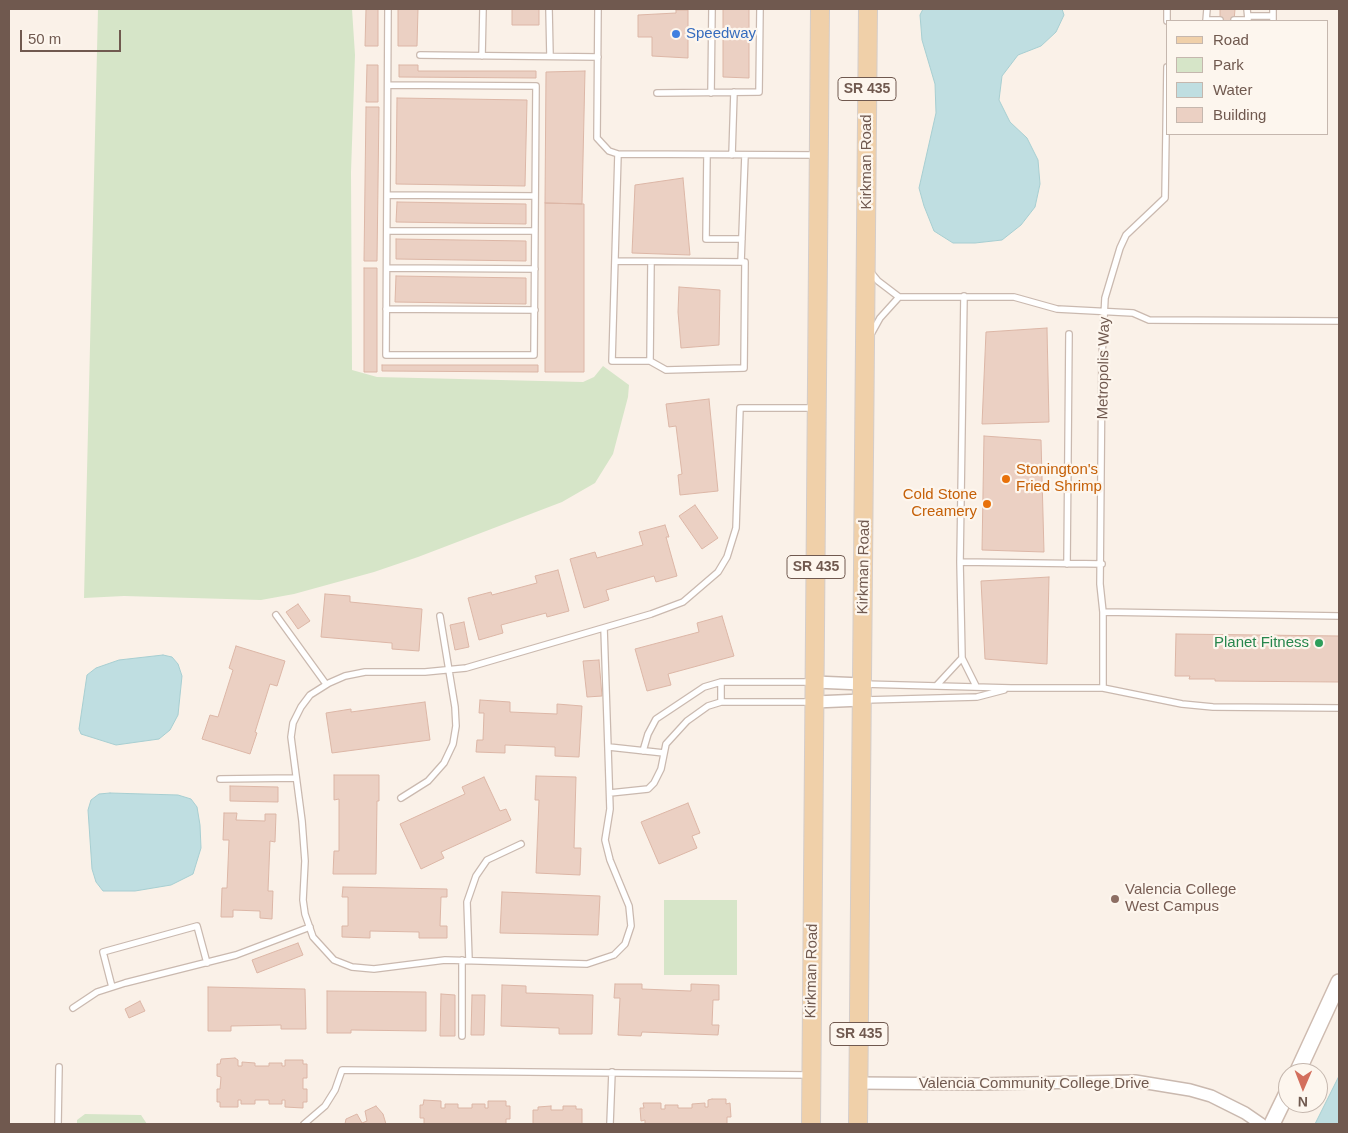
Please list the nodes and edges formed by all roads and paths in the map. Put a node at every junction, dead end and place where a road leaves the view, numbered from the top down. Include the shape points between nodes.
1 (388, 9) edge
2 (483, 9) edge
3 (549, 9) edge
4 (598, 9) edge
5 (712, 9) edge
6 (760, 9) edge
7 (820, 9) edge
8 (868, 9) edge
9 (1207, 9) edge
10 (1247, 9) edge
11 (1273, 15) edge
12 (1248, 19) edge
13 (1206, 20) edge
14 (1220, 20) dead end
15 (1234, 20) dead end
16 (420, 55) dead end
17 (482, 56) junction
18 (550, 56) junction
19 (598, 57) junction
20 (388, 85) junction
21 (734, 92) junction
22 (657, 93) dead end
23 (711, 93) junction
24 (1166, 132) edge
25 (618, 154) junction
26 (707, 155) junction
27 (732, 155) junction
28 (745, 155) junction
29 (820, 155) junction
30 (387, 195) junction
31 (536, 196) junction
32 (387, 231) junction
33 (535, 231) junction
34 (742, 239) junction
35 (615, 261) junction
36 (651, 262) junction
37 (741, 262) junction
38 (867, 267) junction
39 (386, 268) junction
40 (535, 269) junction
41 (964, 296) junction
42 (899, 297) junction
43 (386, 308) junction
44 (535, 310) junction
45 (1104, 312) junction
46 (1339, 321) edge
47 (1069, 334) dead end
48 (866, 344) junction
49 (650, 361) junction
50 (818, 408) junction
51 (960, 562) junction
52 (1067, 564) junction
53 (1102, 564) junction
54 (1103, 612) junction
55 (276, 615) dead end
56 (440, 616) dead end
57 (1339, 616) edge
58 (604, 628) junction
59 (962, 658) junction
60 (449, 670) junction
61 (721, 682) junction
62 (815, 682) junction
63 (326, 684) junction
64 (937, 685) junction
65 (976, 686) junction
66 (1011, 688) junction
67 (1104, 688) junction
68 (862, 692) junction
69 (721, 702) junction
70 (815, 702) junction
71 (1339, 708) edge
72 (609, 747) junction
73 (643, 750) junction
74 (664, 753) junction
75 (296, 778) junction
76 (220, 779) dead end
77 (610, 793) junction
78 (401, 798) dead end
79 (521, 844) dead end
80 (310, 927) junction
81 (466, 960) junction
82 (207, 963) junction
83 (1339, 982) edge
84 (112, 987) junction
85 (73, 1008) dead end
86 (462, 1036) dead end
87 (1301, 1063) edge
88 (59, 1066) dead end
89 (612, 1072) junction
90 (811, 1075) junction
91 (858, 1083) junction
92 (1278, 1112) edge
93 (58, 1124) edge
94 (304, 1124) edge
95 (610, 1124) edge
96 (810, 1124) edge
97 (858, 1124) edge
98 (1261, 1124) edge
99 (1272, 1124) edge

1 - 20 lane
2 - 17 lane
3 - 18 lane
4 - 19 lane
5 - 23 lane
6 - 21 lane via 759,92
7 - 29 main road, Kirkman Road / SR 435
8 - 38 main road, Kirkman Road / SR 435
9 - 13 lane
10 - 12 lane
11 - 12 lane
12 - 15 lane
13 - 14 lane
16 - 17 lane
17 - 18 lane
18 - 19 lane
19 - 25 lane via 598,138 609,151
20 - 30 lane
20 - 31 lane via 536,86
21 - 23 lane
21 - 27 lane
22 - 23 lane
24 - 45 lane, Metropolis Way via 1165,198 1126,235 1107,287
25 - 26 lane
25 - 35 lane
26 - 27 lane
26 - 34 lane via 706,239
27 - 28 lane
28 - 29 lane
28 - 34 lane
29 - 50 main road, Kirkman Road / SR 435
30 - 31 lane
30 - 32 lane
31 - 33 lane
32 - 33 lane
32 - 39 lane
33 - 40 lane
34 - 37 lane
35 - 36 lane
35 - 49 lane via 612,361
36 - 37 lane
36 - 49 lane
37 - 49 lane via 745,262 744,368 666,370
38 - 42 lane via 878,281
38 - 48 main road, Kirkman Road / SR 435
39 - 40 lane
39 - 43 lane
40 - 44 lane
41 - 42 lane
41 - 45 lane via 1014,297 1057,309
41 - 51 lane
42 - 48 lane via 880,318
43 - 44 lane
43 - 44 lane via 386,355 534,355
45 - 46 lane via 1133,313 1149,320
45 - 53 lane, Metropolis Way
47 - 52 lane
48 - 68 main road, Kirkman Road / SR 435
50 - 58 lane via 740,408 736,528 728,557 718,572 683,602
50 - 62 main road, Kirkman Road / SR 435
51 - 52 lane
51 - 59 lane
52 - 53 lane
53 - 54 lane, Metropolis Way
54 - 57 lane
54 - 67 lane, Metropolis Way
55 - 63 lane
56 - 60 lane
58 - 60 lane via 466,668
58 - 72 lane
59 - 64 lane
59 - 65 lane
60 - 63 lane via 365,672
60 - 78 lane via 456,726 453,744 444,762 428,781
61 - 62 lane
61 - 69 lane
61 - 73 lane via 704,686 656,719
62 - 68 street
62 - 70 main road, Kirkman Road / SR 435
63 - 75 lane via 310,695 293,723 291,737
64 - 65 lane
64 - 68 lane
65 - 66 lane
66 - 67 lane
66 - 68 lane via 977,697
67 - 71 lane via 1212,708
68 - 70 street
68 - 91 main road, Kirkman Road / SR 435
69 - 70 lane
69 - 74 lane via 708,706 687,721 666,744
70 - 90 main road, Kirkman Road / SR 435
72 - 73 lane
72 - 77 lane
73 - 74 lane
74 - 77 lane via 661,769 648,789
75 - 76 lane
75 - 80 lane via 305,861 304,907
77 - 81 lane via 605,840 629,906 631,926 625,944 614,955 587,964
79 - 81 lane via 487,860 476,876 467,902
80 - 81 lane via 313,937 334,960 352,967 374,969
80 - 82 lane
81 - 86 lane
82 - 84 lane
82 - 84 lane via 197,926 103,952
83 - 87 street
84 - 85 lane via 97,992
88 - 93 lane
89 - 90 lane
89 - 94 lane via 342,1070 325,1106
89 - 95 lane
90 - 96 main road, Kirkman Road / SR 435
91 - 97 main road, Kirkman Road / SR 435
91 - 98 street, Valencia Community College Drive via 1135,1081 1210,1096
92 - 99 street

